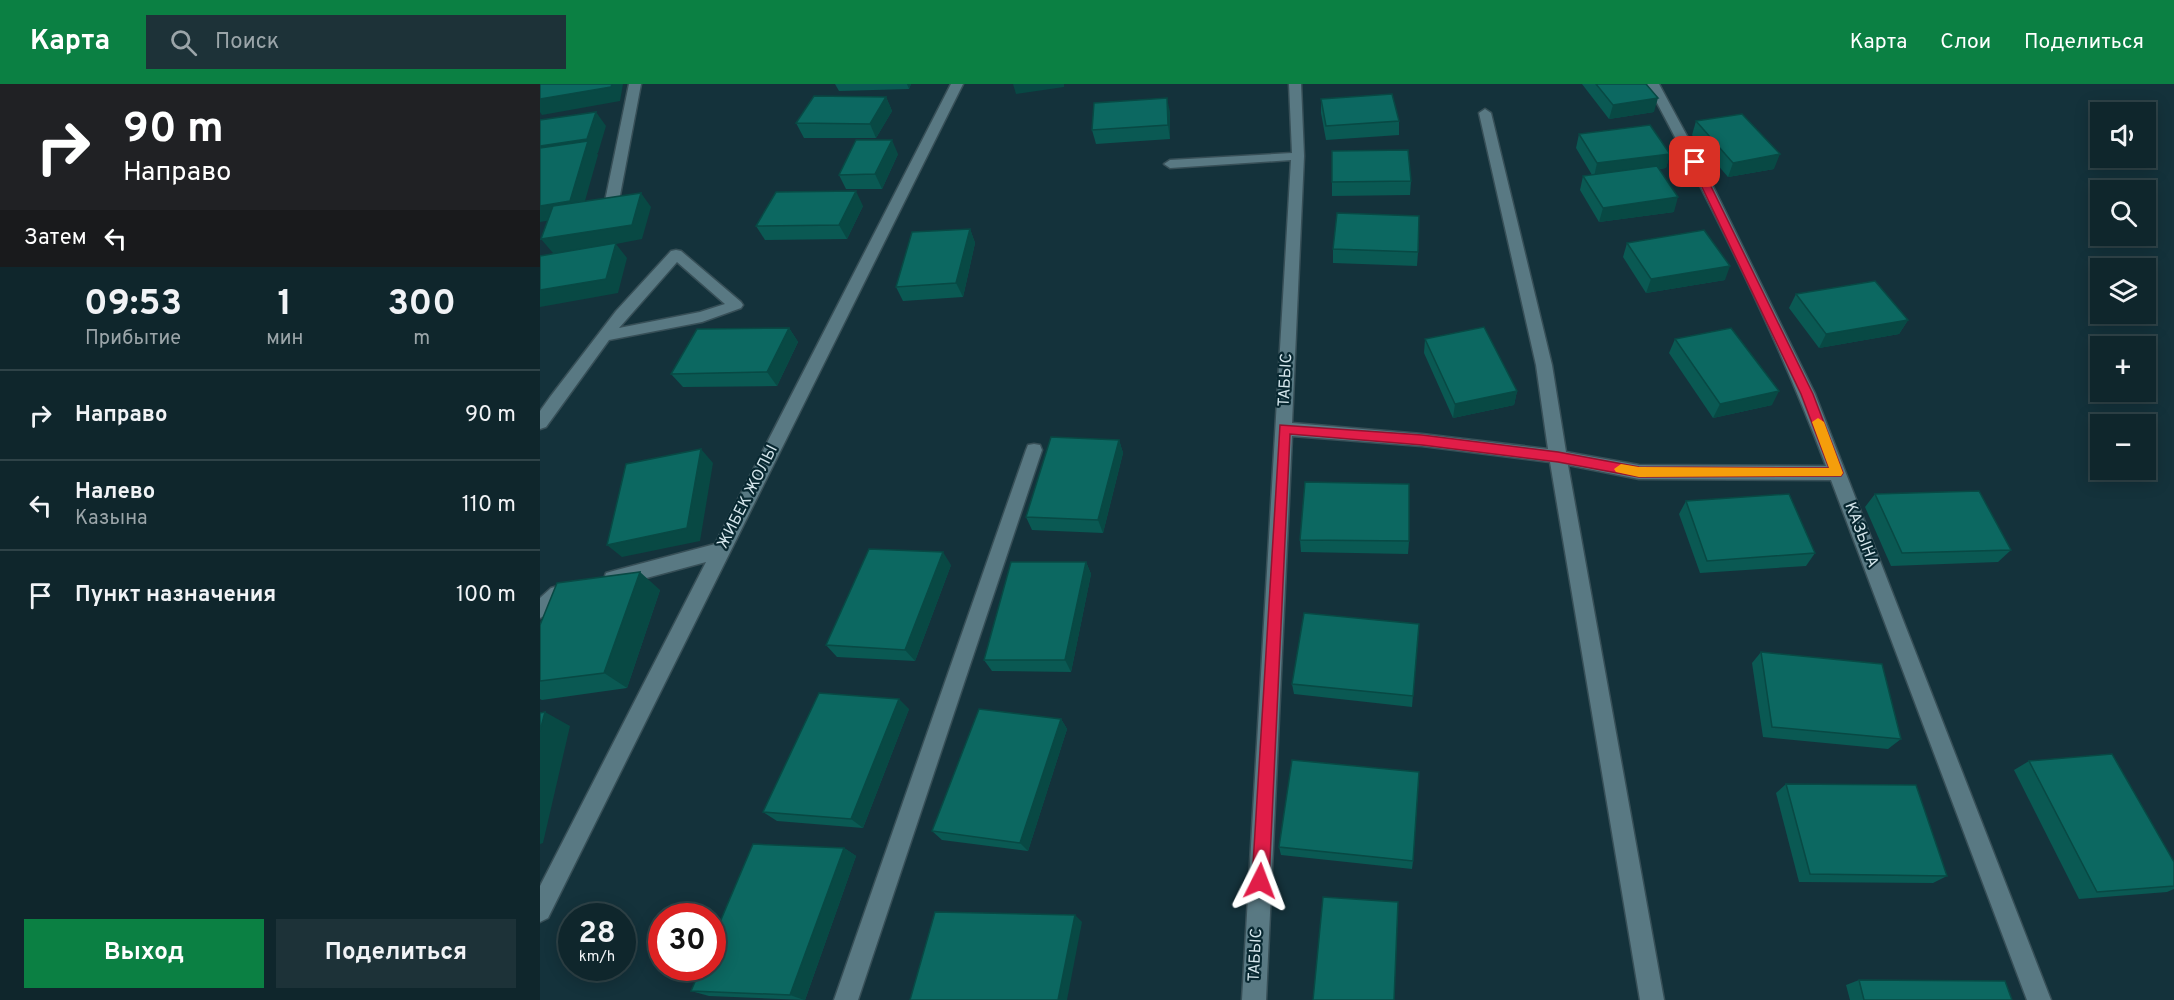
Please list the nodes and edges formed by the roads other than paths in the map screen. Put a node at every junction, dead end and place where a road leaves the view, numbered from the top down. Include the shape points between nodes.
1 (635, 84) edge
2 (957, 84) edge
3 (1294, 84) edge
4 (1653, 84) edge
5 (1485, 113) dead end
6 (1298, 156) junction
7 (1170, 164) dead end
8 (611, 206) edge
9 (605, 336) junction
10 (540, 423) edge
11 (1284, 429) junction
12 (1034, 450) dead end
13 (1558, 457) junction
14 (1837, 473) junction
15 (722, 550) junction
16 (549, 596) edge
17 (540, 610) edge
18 (540, 910) edge
19 (846, 1000) edge
20 (1254, 1000) edge
21 (1652, 1000) edge
22 (2039, 1000) edge

1 - 8 street
2 - 15 street, ЖИБЕК ЖОЛЫ
3 - 6 street, ТАБЫС
4 - 14 street, КАЗЫНА via 1807,394
5 - 13 street via 1544,365
6 - 7 street
6 - 11 street, ТАБЫС
9 - 9 street via 676,254 736,305 702,317
9 - 10 street
11 - 13 street via 1422,440
11 - 20 street, ТАБЫС
12 - 19 street
13 - 14 street via 1639,472
13 - 21 street
14 - 22 street, КАЗЫНА
15 - 16 street
15 - 18 street, ЖИБЕК ЖОЛЫ
16 - 17 street

